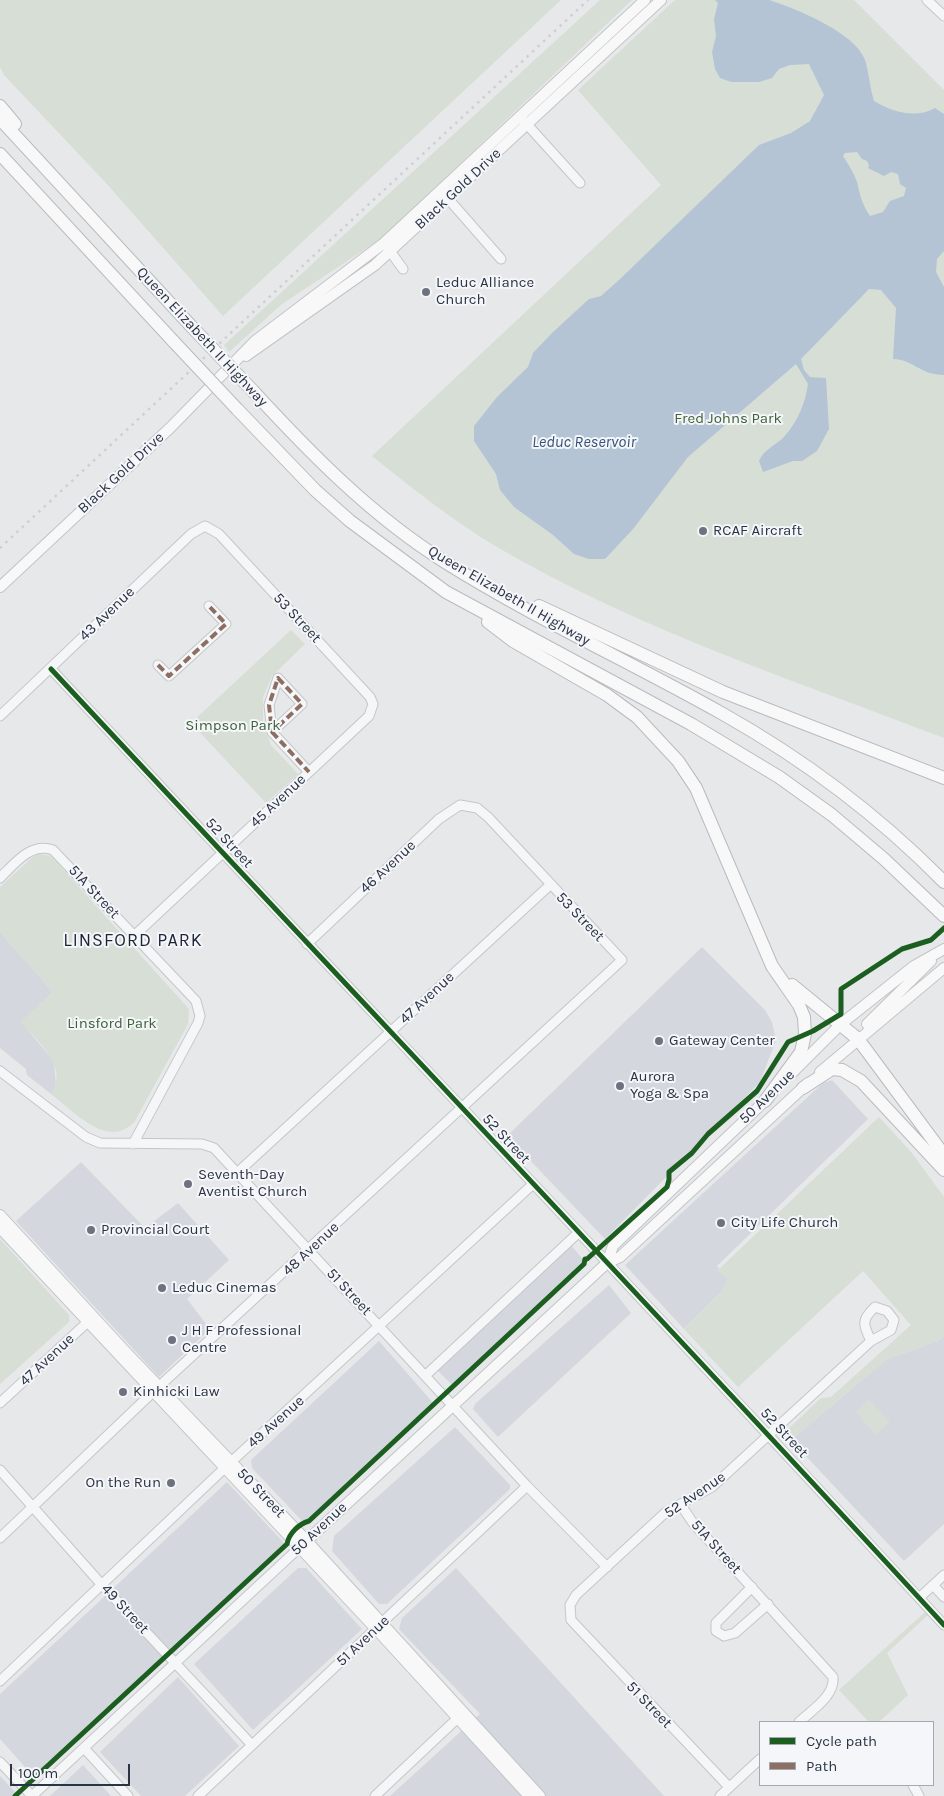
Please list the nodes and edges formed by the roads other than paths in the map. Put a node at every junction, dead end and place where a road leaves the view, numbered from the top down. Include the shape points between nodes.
1 (645, 0) edge
2 (661, 0) edge
3 (927, 0) edge
4 (944, 16) edge
5 (0, 106) edge
6 (520, 116) junction
7 (0, 119) edge
8 (528, 125) junction
9 (0, 154) edge
10 (580, 183) dead end
11 (62, 186) junction
12 (440, 190) junction
13 (448, 198) junction
14 (384, 243) junction
15 (391, 252) junction
16 (501, 259) dead end
17 (403, 269) dead end
18 (241, 358) junction
19 (219, 534) joint
20 (445, 562) junction
21 (0, 587) edge
22 (446, 592) junction
23 (209, 606) dead end
24 (158, 665) dead end
25 (50, 669) junction
26 (373, 704) joint
27 (0, 716) edge
28 (272, 732) junction
29 (309, 772) junction
30 (944, 778) edge
31 (476, 808) joint
32 (222, 854) junction
33 (0, 878) edge
34 (944, 882) edge
35 (550, 885) junction
36 (942, 914) edge
37 (750, 915) junction
38 (135, 935) junction
39 (307, 944) junction
40 (943, 951) edge
41 (622, 960) joint
42 (944, 968) edge
43 (841, 1024) junction
44 (390, 1033) junction
45 (858, 1039) junction
46 (0, 1071) edge
47 (803, 1088) junction
48 (765, 1101) junction
49 (461, 1109) junction
50 (742, 1121) junction
51 (754, 1134) junction
52 (133, 1144) junction
53 (944, 1155) edge
54 (944, 1170) edge
55 (238, 1172) junction
56 (532, 1185) junction
57 (0, 1215) edge
58 (0, 1228) edge
59 (578, 1233) junction
60 (310, 1250) junction
61 (607, 1263) junction
62 (91, 1319) junction
63 (381, 1326) junction
64 (870, 1341) dead end
65 (426, 1375) junction
66 (156, 1390) junction
67 (0, 1403) edge
68 (453, 1404) junction
69 (770, 1436) junction
70 (228, 1466) junction
71 (0, 1470) edge
72 (527, 1486) junction
73 (681, 1505) junction
74 (34, 1506) junction
75 (0, 1538) edge
76 (303, 1545) junction
77 (607, 1567) junction
78 (944, 1575) edge
79 (102, 1585) junction
80 (933, 1585) junction
81 (752, 1587) junction
82 (944, 1597) edge
83 (919, 1598) junction
84 (768, 1604) junction
85 (571, 1620) joint
86 (944, 1625) edge
87 (379, 1626) junction
88 (176, 1663) junction
89 (0, 1681) edge
90 (460, 1716) junction
91 (800, 1721) edge
92 (252, 1745) junction
93 (84, 1748) junction
94 (759, 1760) edge
95 (0, 1762) edge
96 (729, 1787) junction
97 (203, 1794) edge
98 (32, 1796) edge
99 (128, 1796) edge
100 (374, 1796) edge
101 (529, 1796) edge
102 (540, 1796) edge
103 (720, 1796) edge

1 - 6 main road, Black Gold Drive
2 - 8 main road, Black Gold Drive
3 - 4 street
5 - 11 highway via 32,142
6 - 8 street
6 - 12 main road, Black Gold Drive
7 - 11 highway, Queen Elizabeth II Highway
8 - 10 street
8 - 13 main road, Black Gold Drive
9 - 22 highway, Queen Elizabeth II Highway, bridge via 315,490 350,521
11 - 20 highway, Queen Elizabeth II Highway, bridge via 347,488
12 - 13 street
12 - 14 main road, Black Gold Drive
13 - 15 main road, Black Gold Drive
13 - 16 street
14 - 15 street
14 - 18 main road, Black Gold Drive via 273,326
15 - 17 street
15 - 18 main road, Black Gold Drive via 342,290
18 - 21 main road, Black Gold Drive
19 - 25 street, 43 Avenue via 205,526 192,534
19 - 26 street, 53 Street
20 - 30 highway via 723,692
20 - 34 highway, Queen Elizabeth II Highway via 759,735 873,818
22 - 36 highway, Queen Elizabeth II Highway via 691,724 779,777 832,815
22 - 37 highway via 513,641 608,695 637,716 661,740 696,788
23 - 24 street via 226,624 169,676
25 - 27 street, 43 Avenue
25 - 32 street, 52 Street
26 - 29 street, 45 Avenue via 369,716
28 - 28 street via 268,705 278,678 302,704
28 - 29 street
29 - 32 street, 45 Avenue
31 - 35 street, 53 Street
31 - 39 street, 46 Avenue via 460,804 439,819
32 - 38 street, 45 Avenue
32 - 39 street, 52 Street
33 - 38 street, 51A Street via 29,851 46,848 61,857
35 - 41 street, 53 Street
35 - 44 street, 47 Avenue
37 - 43 highway via 772,959 788,981 804,998
37 - 48 highway via 772,966 799,1005 806,1028 801,1052
38 - 52 street, 51A Street via 196,1001 200,1016
39 - 44 street, 52 Street
40 - 43 main road, 50 Avenue via 914,966
40 - 45 main road via 878,1012 862,1029
41 - 49 street, 48 Avenue
42 - 45 main road, 50 Avenue
43 - 45 highway
43 - 48 main road, 50 Avenue
44 - 49 street, 52 Street
44 - 55 street, 47 Avenue
45 - 47 main road, 50 Avenue
45 - 53 highway
46 - 52 street, 51 Street via 93,1141
47 - 51 main road, 50 Avenue
47 - 54 highway via 832,1069 851,1074
48 - 50 main road, 50 Avenue
49 - 56 street, 52 Street
49 - 60 street, 48 Avenue
50 - 51 main road
50 - 61 main road, 50 Avenue via 613,1246
51 - 61 main road, 50 Avenue via 620,1257
52 - 55 street, 51 Street via 209,1145
55 - 60 street, 51 Street
56 - 59 street, 52 Street
56 - 63 street, 49 Avenue
57 - 62 main road, 50 Street
58 - 62 main road, 50 Street
59 - 61 street, 52 Street
59 - 65 street
60 - 63 street, 51 Street
60 - 66 street, 48 Avenue
61 - 68 main road, 50 Avenue
61 - 69 street, 52 Street
62 - 66 main road, 50 Street
62 - 67 street, 47 Avenue
63 - 65 street, 51 Street
63 - 70 street, 49 Avenue
64 - 69 street, 52 Avenue
65 - 68 street, 51 Street
66 - 70 main road, 50 Street
66 - 74 street, 48 Avenue
68 - 72 street, 51 Street
68 - 76 main road, 50 Avenue
69 - 73 street, 52 Avenue via 712,1487
69 - 83 street, 52 Street
70 - 76 main road, 50 Street
70 - 79 street, 49 Avenue
71 - 74 street, 49 Street
72 - 77 street, 51 Street
72 - 87 street, 51 Avenue
73 - 77 street, 52 Avenue via 666,1512
73 - 81 street, 51A Street via 693,1523
74 - 75 street, 48 Avenue
74 - 79 street, 49 Street
76 - 87 main road, 50 Street
76 - 88 street, 50 Avenue
77 - 85 street, 52 Avenue via 576,1595 570,1605
78 - 80 street
79 - 88 street, 49 Street
79 - 89 street, 49 Avenue
80 - 82 street
80 - 83 street
81 - 84 street, 51A Street
81 - 84 street, 51A Street via 716,1623 716,1631 724,1636 735,1633
83 - 86 street, 52 Street
84 - 91 street, 51A Street via 829,1670 834,1684 828,1696
85 - 96 street, 51 Street
87 - 90 main road, 50 Street
87 - 92 street, 51 Avenue
88 - 92 street, 49 Street
88 - 93 street, 50 Avenue
90 - 100 street
90 - 101 main road, 50 Street
90 - 102 main road, 50 Street
92 - 97 street, 51 Avenue
93 - 98 street, 50 Avenue
93 - 99 street
94 - 96 street
95 - 98 street
96 - 103 street

